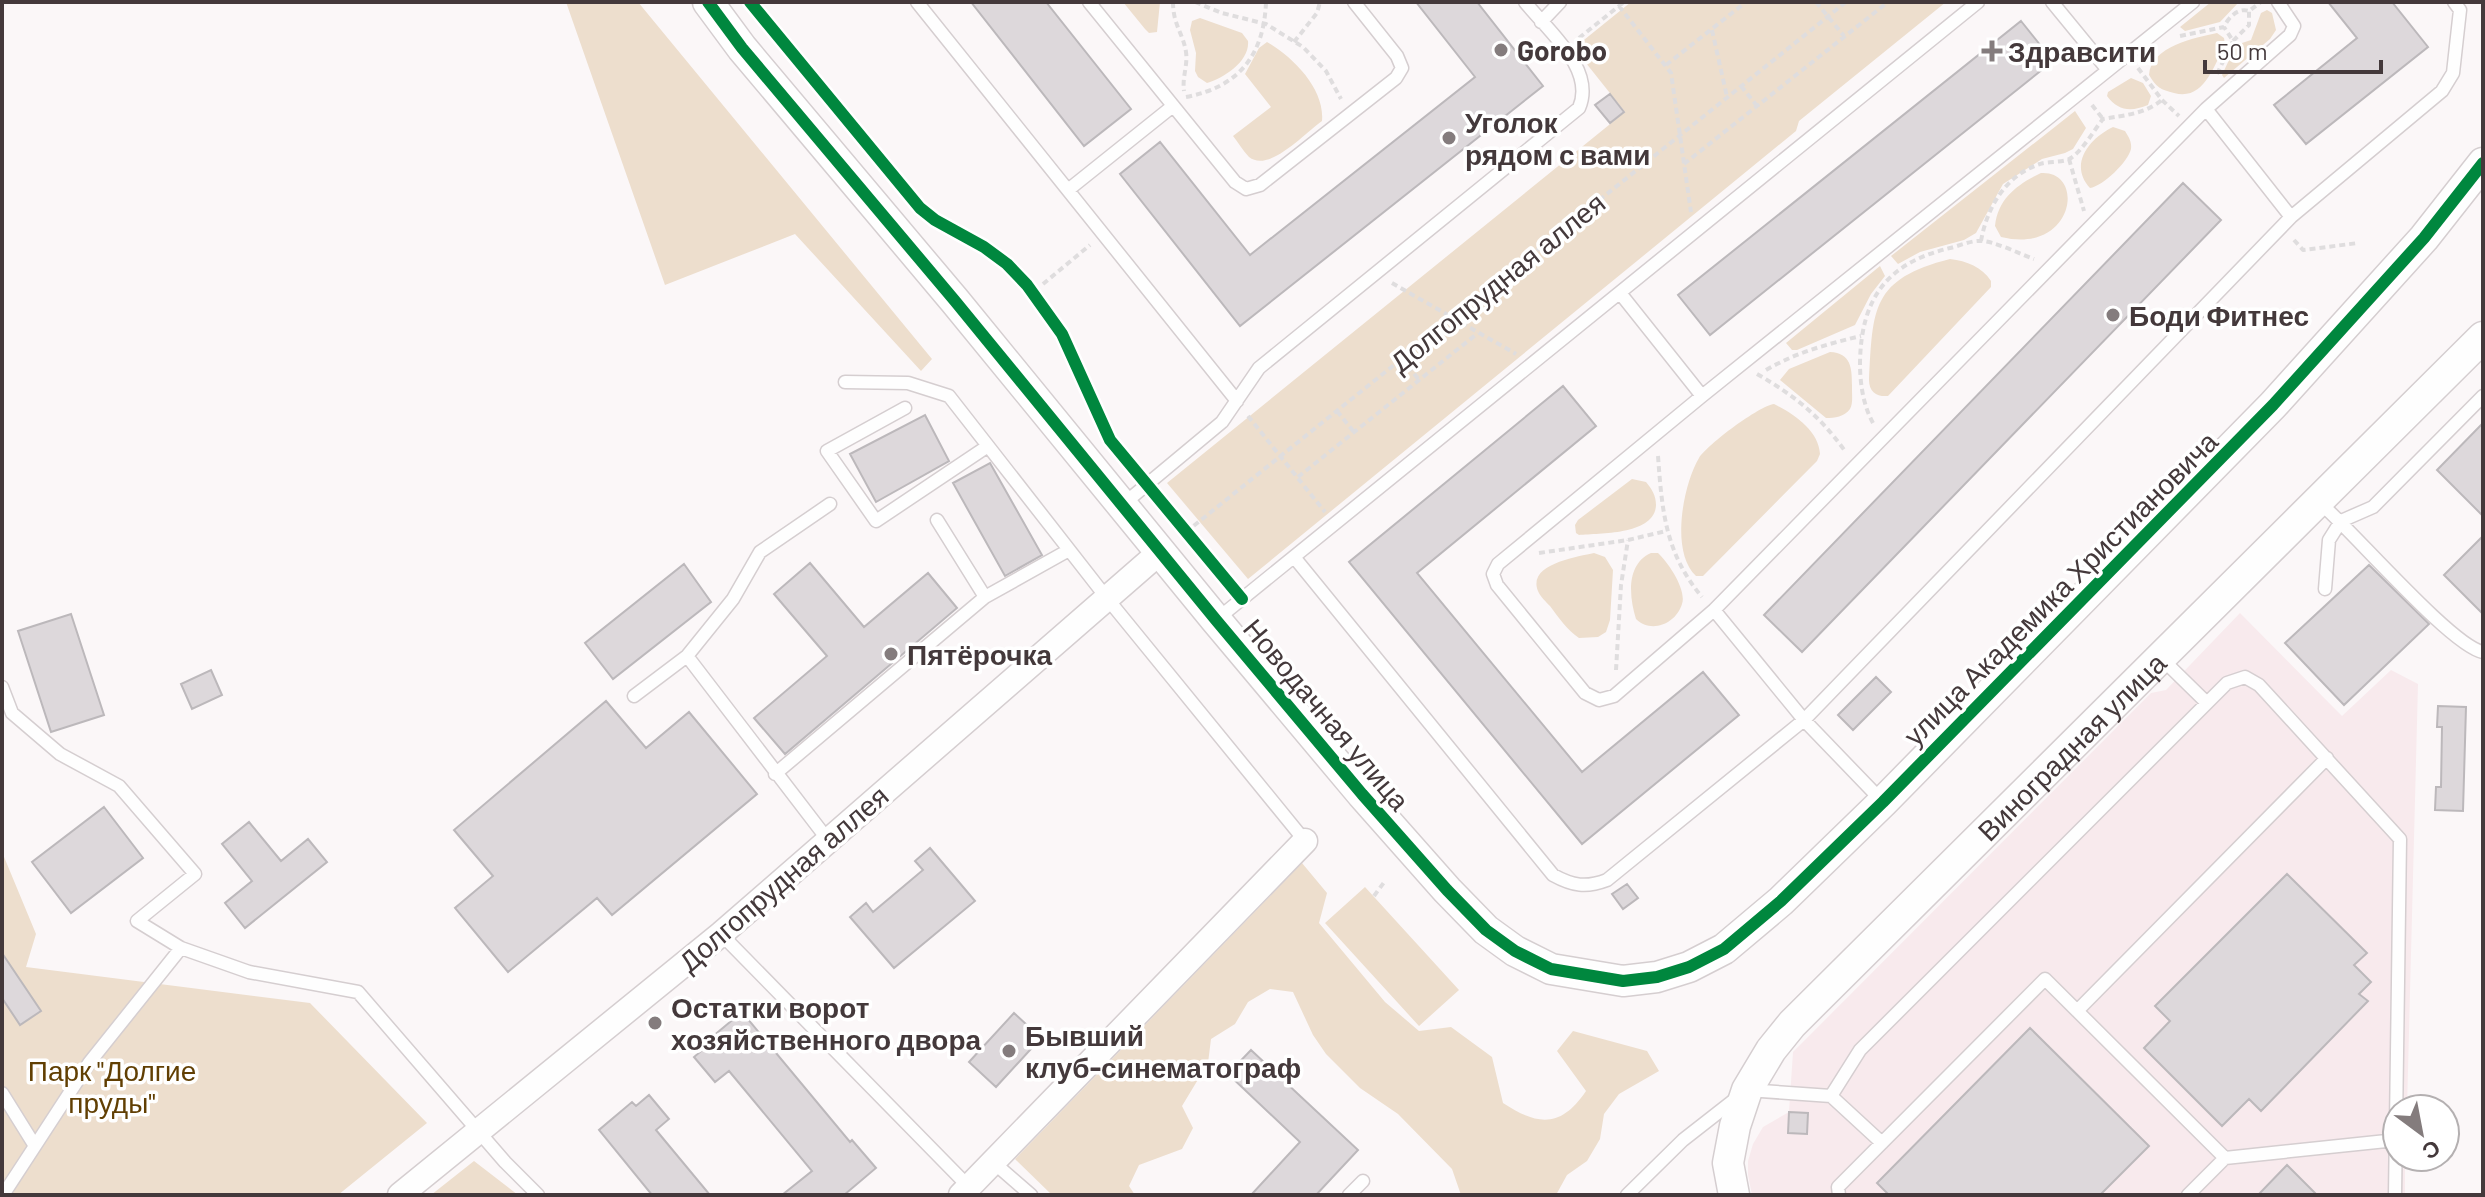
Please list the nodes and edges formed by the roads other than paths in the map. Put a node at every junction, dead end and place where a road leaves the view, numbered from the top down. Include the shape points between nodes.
1 (708, 2) edge
2 (917, 2) edge
3 (1089, 2) edge
4 (1354, 2) edge
5 (1525, 2) edge
6 (1560, 2) edge
7 (1978, 2) edge
8 (2052, 2) edge
9 (2193, 2) edge
10 (2278, 2) edge
11 (2454, 2) edge
12 (1541, 22) junction
13 (2107, 69) junction
14 (1173, 106) junction
15 (2206, 109) junction
16 (2483, 163) edge
17 (1068, 190) junction
18 (2287, 222) junction
19 (1620, 293) junction
20 (2483, 337) edge
21 (845, 382) dead end
22 (1702, 396) junction
23 (2483, 396) edge
24 (1237, 401) junction
25 (905, 408) dead end
26 (988, 446) junction
27 (2318, 501) junction
28 (830, 504) dead end
29 (1121, 506) junction
30 (937, 520) dead end
31 (2341, 521) junction
32 (1069, 550) junction
33 (1160, 552) junction
34 (1294, 557) junction
35 (2325, 589) dead end
36 (985, 597) junction
37 (1106, 597) junction
38 (1714, 610) junction
39 (1216, 620) junction
40 (2483, 652) edge
41 (687, 656) junction
42 (2161, 658) junction
43 (2, 687) edge
44 (634, 696) dead end
45 (2207, 703) junction
46 (1804, 720) junction
47 (2327, 758) junction
48 (775, 774) junction
49 (1883, 802) junction
50 (828, 840) junction
51 (1305, 841) joint
52 (721, 934) junction
53 (181, 948) junction
54 (1623, 981) joint
55 (2077, 1011) junction
56 (1747, 1090) junction
57 (2, 1093) edge
58 (2397, 1093) edge
59 (1831, 1096) junction
60 (479, 1133) junction
61 (2381, 1142) edge
62 (1882, 1143) junction
63 (35, 1146) junction
64 (2225, 1158) junction
65 (993, 1162) junction
66 (2395, 1173) edge
67 (1363, 1181) dead end
68 (965, 1191) edge
69 (3, 1195) edge
70 (400, 1195) edge
71 (538, 1195) edge
72 (1031, 1195) edge
73 (1349, 1195) edge
74 (1627, 1195) edge
75 (1734, 1195) edge
76 (1839, 1195) edge
77 (2188, 1195) edge
78 (2395, 1195) edge

1 - 29 street, Новодачная улица
2 - 17 lane
3 - 14 lane
4 - 14 lane via 1402,68 1260,185 1246,189 1235,182
5 - 12 lane
6 - 12 lane
7 - 19 lane
8 - 13 lane
9 - 13 lane
10 - 15 lane via 2294,26 2290,35
11 - 18 lane via 2460,10 2453,73 2442,91
12 - 24 lane via 1583,80 1579,108 1259,368
13 - 22 lane
14 - 17 lane
15 - 18 lane
15 - 38 lane
16 - 49 street, улица Академика Христиановича via 2424,238 2273,405
17 - 24 lane
18 - 46 lane
19 - 22 lane
19 - 34 lane
20 - 27 street, Виноградная улица
21 - 26 lane via 908,383 949,396
22 - 38 lane via 1498,564 1493,574 1585,693 1599,700 1614,696
23 - 31 lane via 2373,507
24 - 29 lane via 1222,422
25 - 26 lane via 827,451 876,521
26 - 32 lane
27 - 31 lane
27 - 42 street, Виноградная улица
28 - 41 lane via 760,552 733,599
29 - 33 street, Новодачная улица
30 - 36 lane
31 - 35 lane via 2329,540
31 - 40 lane via 2447,630
32 - 36 lane
32 - 37 lane
33 - 37 street, Долгопрудная аллея
33 - 39 street, Новодачная улица
34 - 39 lane
34 - 46 lane via 1553,875 1570,885 1589,887 1607,880
36 - 48 lane
37 - 50 street, Долгопрудная аллея
37 - 51 lane
38 - 46 lane
39 - 54 street, Новодачная улица via 1362,794 1486,930 1551,969
41 - 44 lane
41 - 48 lane
42 - 45 lane
42 - 56 street, Виноградная улица via 1792,1024
43 - 53 lane via 12,713 60,754 119,786 195,874 137,921
45 - 47 lane via 2227,683 2245,677 2259,685
45 - 59 lane via 1860,1050
46 - 49 lane
47 - 55 lane
47 - 58 lane via 2400,839
48 - 50 lane
49 - 54 street, улица Академика Христиановича via 1724,949 1689,967
50 - 52 street, Долгопрудная аллея
51 - 65 street
52 - 60 street, Долгопрудная аллея
52 - 68 lane
53 - 60 lane via 249,972 358,992
53 - 63 lane via 89,1063
55 - 62 lane via 2045,979
55 - 64 lane
56 - 59 lane
56 - 74 lane via 1683,1140
56 - 75 street, Виноградная улица via 1728,1163
57 - 63 lane
59 - 62 lane
60 - 70 street, Долгопрудная аллея
60 - 71 lane
61 - 64 lane
62 - 76 lane via 1838,1187
63 - 69 lane
64 - 77 lane
65 - 68 street
65 - 72 lane
66 - 78 lane
67 - 73 lane

